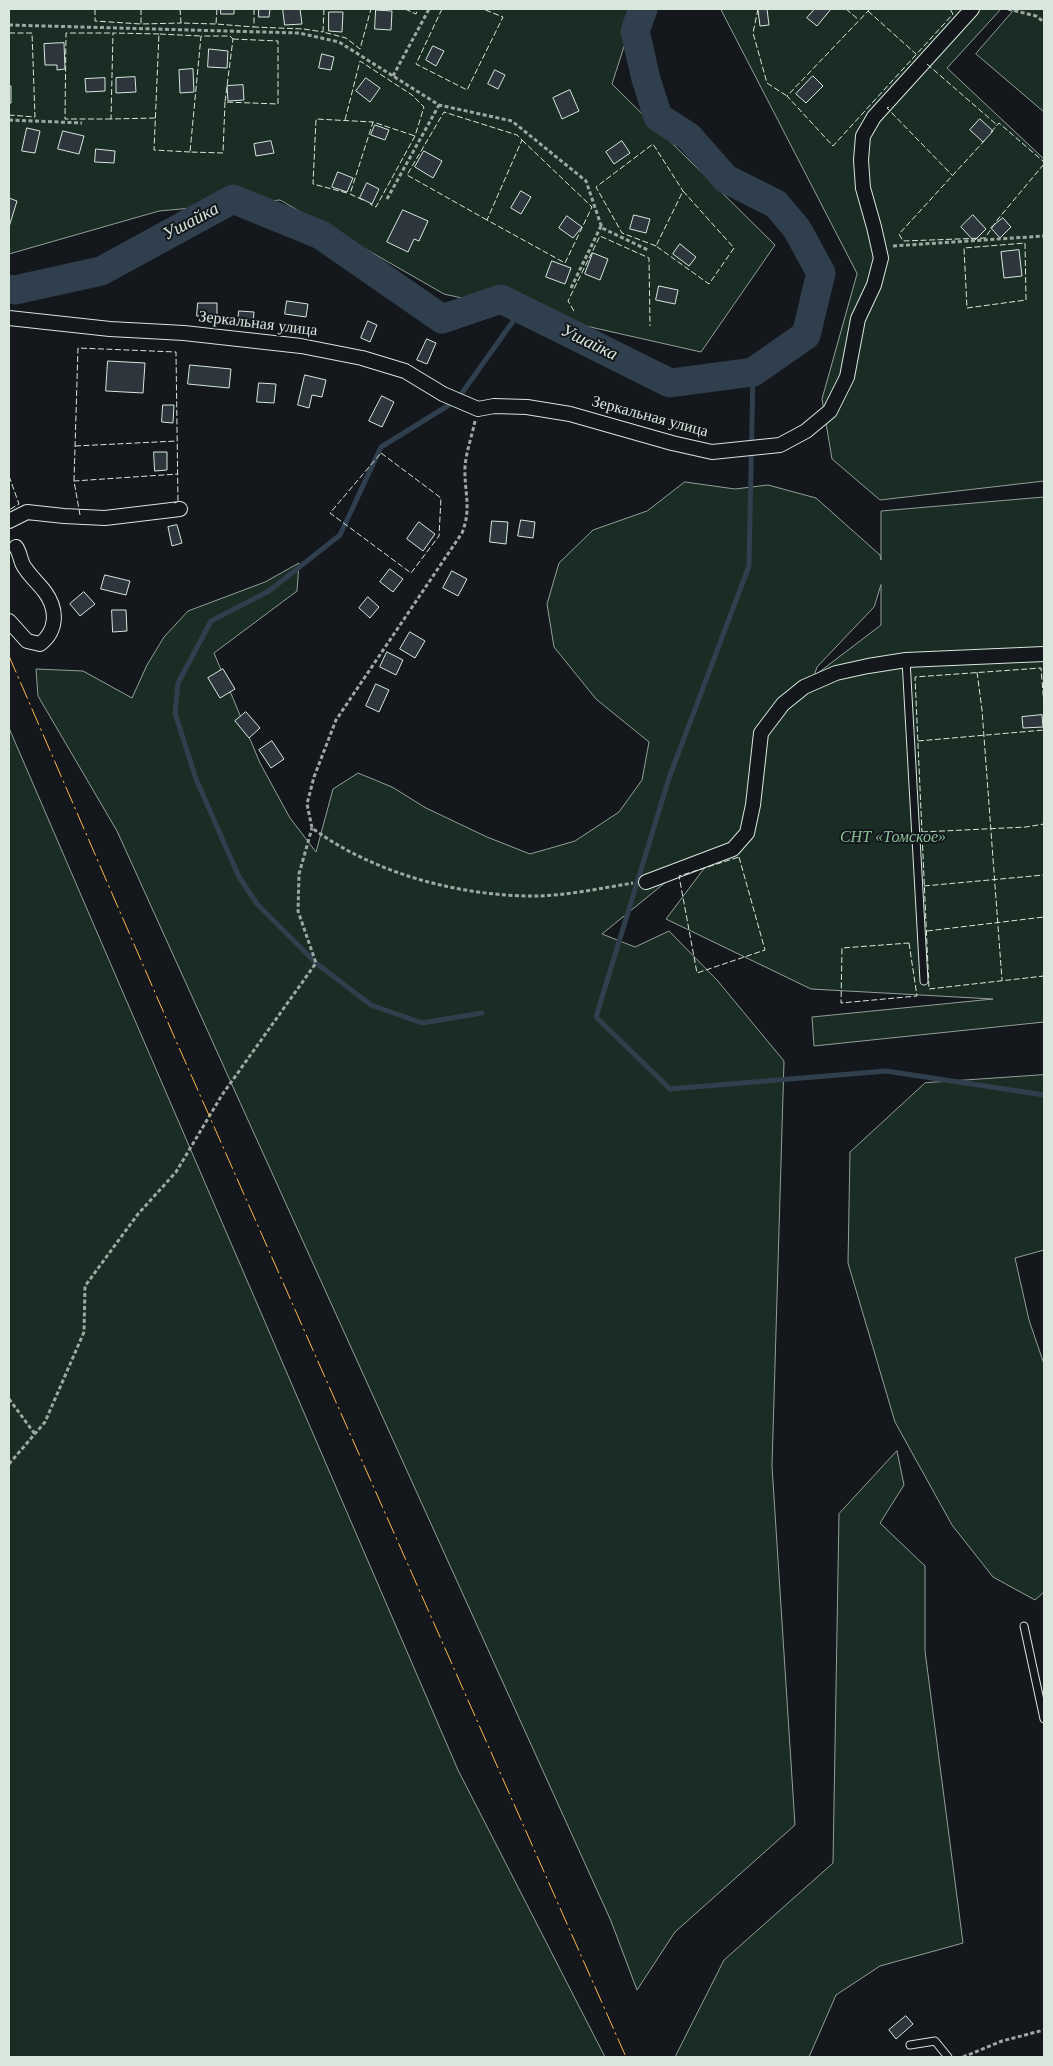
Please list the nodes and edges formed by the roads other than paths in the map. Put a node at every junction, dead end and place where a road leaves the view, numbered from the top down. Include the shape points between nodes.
1 (972, 9) edge
2 (9, 318) edge
3 (180, 508) dead end
4 (9, 521) edge
5 (16, 547) dead end
6 (9, 621) edge
7 (1044, 654) edge
8 (906, 660) junction
9 (646, 882) road end
10 (924, 981) dead end
11 (1024, 1626) dead end
12 (1044, 1719) edge
13 (910, 2045) dead end
14 (948, 2057) edge

1 - 2 street, Зеркальная улица via 874,117 863,136 863,188 881,258 874,285 858,319 847,377 830,411 806,431 780,445 712,452 570,414 527,406 478,409 443,394 405,371 330,351 254,340
3 - 4 street via 105,518 27,512
5 - 6 street via 23,566 47,594 55,624 40,644 28,641
7 - 8 street
8 - 9 street via 836,674 804,687 783,704 761,733 747,833 733,849
8 - 10 lane
11 - 12 lane
13 - 14 lane via 936,2041

